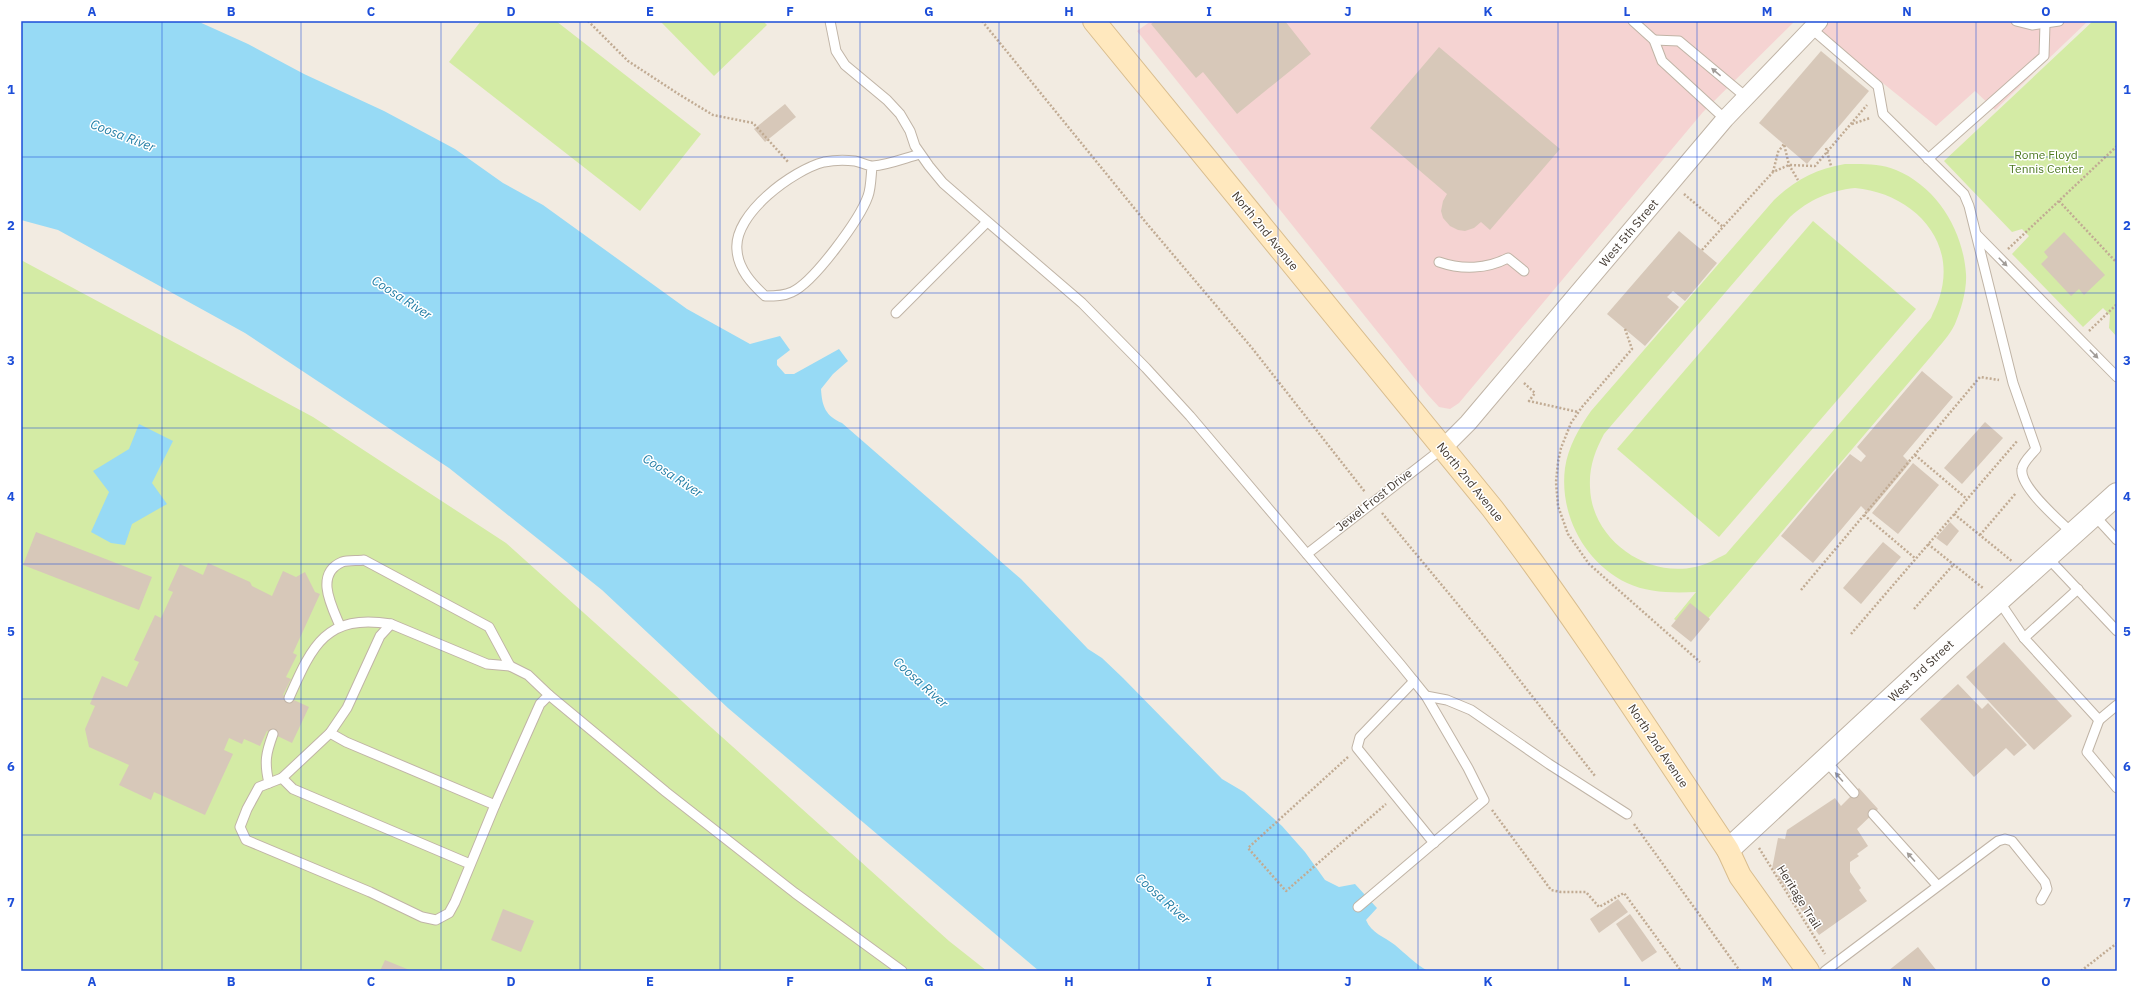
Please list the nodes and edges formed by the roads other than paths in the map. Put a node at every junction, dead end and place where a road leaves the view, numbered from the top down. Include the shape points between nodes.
1 (830, 21) edge
2 (1094, 21) edge
3 (1633, 21) edge
4 (2016, 21) edge
5 (2059, 21) edge
6 (2045, 24) junction
7 (1815, 25) edge
8 (1654, 40) junction
9 (1746, 97) junction
10 (1725, 119) junction
11 (920, 154) junction
12 (1928, 158) junction
13 (872, 166) junction
14 (988, 222) junction
15 (1976, 234) junction
16 (1439, 262) dead end
17 (1524, 272) dead end
18 (896, 313) dead end
19 (2117, 377) edge
20 (1443, 448) junction
21 (2117, 494) edge
22 (2094, 515) junction
23 (2074, 535) junction
24 (2117, 540) edge
25 (1307, 554) junction
26 (2047, 557) junction
27 (2078, 589) junction
28 (1999, 601) junction
29 (391, 624) junction
30 (340, 626) junction
31 (2117, 631) edge
32 (2024, 638) junction
33 (510, 666) junction
34 (1414, 681) junction
35 (549, 695) junction
36 (1426, 696) junction
37 (290, 698) dead end
38 (2117, 705) edge
39 (2099, 720) junction
40 (330, 733) junction
41 (272, 734) dead end
42 (1825, 760) junction
43 (282, 778) junction
44 (269, 783) junction
45 (2117, 788) edge
46 (1854, 793) dead end
47 (495, 805) junction
48 (1627, 814) dead end
49 (1872, 814) dead end
50 (1434, 843) junction
51 (1728, 850) junction
52 (470, 864) junction
53 (1937, 885) junction
54 (2041, 900) dead end
55 (1358, 907) dead end
56 (902, 971) edge
57 (1808, 971) edge
58 (1825, 971) edge

1 - 11 lane via 836,51 844,65 900,114
2 - 20 main road, North 2nd Avenue
3 - 8 lane
4 - 6 lane
5 - 6 lane
6 - 12 lane via 2044,56
7 - 9 street, West 5th Street
7 - 12 lane via 1878,86 1883,114
9 -> 8 lane via 1679,41
8 - 10 lane via 1662,62
9 - 10 street, West 5th Street
10 - 20 street, West 5th Street via 1468,423
11 - 13 lane
11 - 14 lane via 943,183
12 - 15 lane via 1964,194
13 - 13 lane via 854,161 838,161 826,162 798,172 752,212 738,238 737,250 747,276 766,296 792,292 803,285 828,259 868,196
14 - 18 lane
14 - 25 lane via 1082,303 1146,368
15 -> 19 lane
15 - 23 lane via 2013,383 2036,449 2022,468 2026,482 2034,495
16 - 17 lane via 1470,268 1498,264 1508,258
20 - 25 lane, Jewel Frost Drive
20 - 51 main road, North 2nd Avenue via 1536,565
21 - 22 street, West 3rd Street
22 - 23 street, West 3rd Street
22 - 24 lane
23 - 26 street, West 3rd Street
25 - 34 lane
26 - 27 lane
26 - 28 street, West 3rd Street
27 - 31 lane
27 - 32 lane
28 - 32 lane
28 - 42 street, West 3rd Street
29 - 30 lane via 373,621
29 - 33 lane via 487,664
29 - 40 lane via 380,636 346,708
30 - 33 lane via 326,586 330,575 342,562 364,560 489,627
30 - 37 lane via 318,642 304,665
32 - 39 lane
33 - 35 lane via 528,675
34 - 36 lane
34 - 50 lane via 1360,737 1357,748
35 - 47 lane via 540,704
35 - 56 lane via 666,792 795,893
36 - 48 lane via 1447,700 1471,710
36 - 50 lane via 1484,800
38 - 39 lane
39 - 45 lane via 2087,752
40 - 43 lane
40 - 47 lane
41 - 44 lane via 265,766
46 -> 42 lane
42 - 51 street, West 3rd Street
43 - 44 lane
43 - 52 lane via 292,789
44 - 52 lane via 259,787 247,809 240,827 246,840 370,892 422,917 436,920 449,913
47 - 52 lane
53 -> 49 lane
50 - 55 lane
51 - 57 main road, North 2nd Avenue via 1740,876
53 - 54 lane via 1992,844 2005,839 2016,845 2045,882 2047,889
53 - 58 lane

